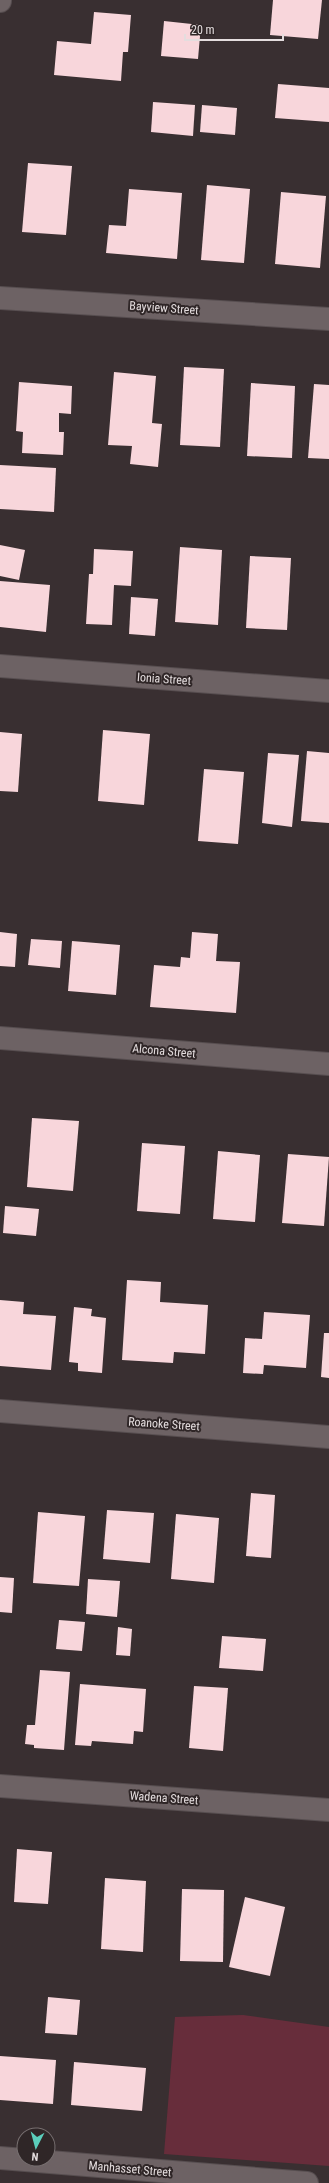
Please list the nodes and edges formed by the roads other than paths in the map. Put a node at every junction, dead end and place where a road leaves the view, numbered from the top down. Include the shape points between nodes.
1 (0, 298) edge
2 (329, 319) edge
3 (0, 666) edge
4 (329, 692) edge
5 (0, 1038) edge
6 (329, 1064) edge
7 (0, 1412) edge
8 (329, 1437) edge
9 (0, 1786) edge
10 (329, 1810) edge
11 (0, 2158) edge
12 (307, 2183) edge

1 - 2 street, Bayview Street
3 - 4 street, Ionia Street
5 - 6 street, Alcona Street
7 - 8 street, Roanoke Street
9 - 10 street, Wadena Street
11 - 12 street, Manhasset Street

